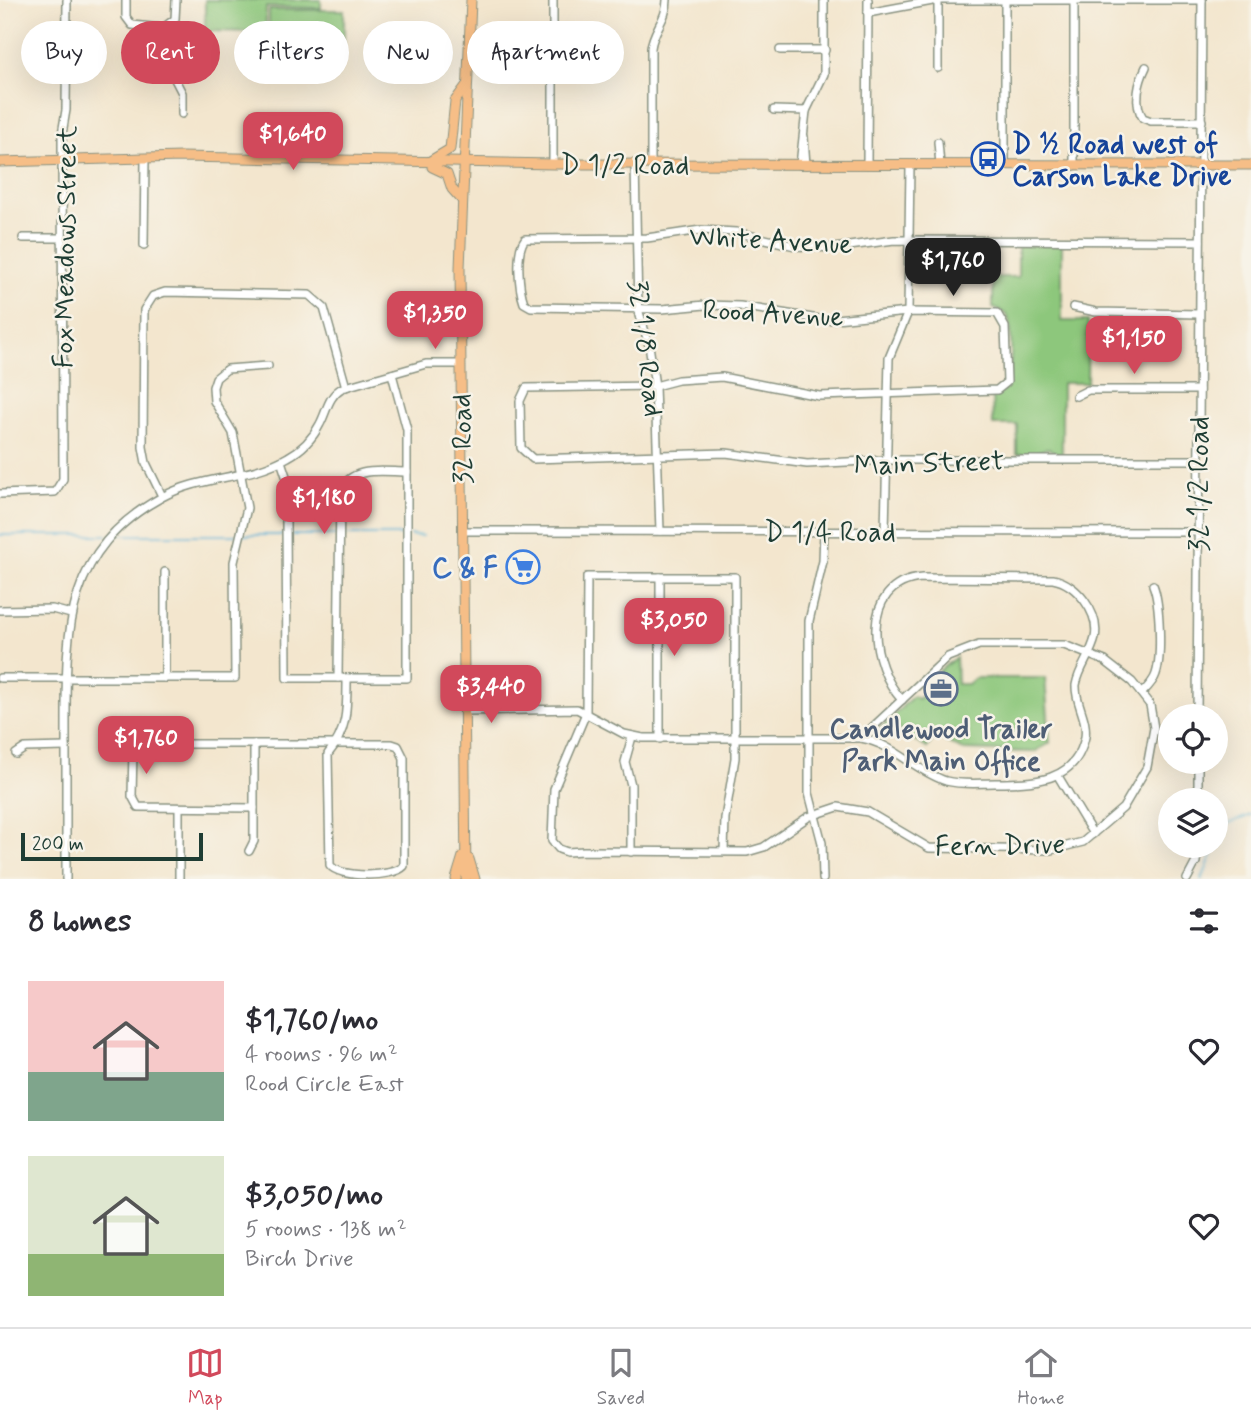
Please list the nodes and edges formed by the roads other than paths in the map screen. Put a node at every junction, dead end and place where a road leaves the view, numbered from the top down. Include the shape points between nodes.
1 (67, 0) edge
2 (126, 0) edge
3 (176, 0) edge
4 (471, 0) edge
5 (553, 0) edge
6 (667, 0) edge
7 (824, 0) edge
8 (868, 0) edge
9 (938, 0) edge
10 (1005, 0) edge
11 (1074, 0) edge
12 (1202, 0) edge
13 (868, 13) junction
14 (129, 21) edge
15 (172, 21) edge
16 (553, 21) edge
17 (780, 50) dead end
18 (825, 50) junction
19 (1146, 67) dead end
20 (938, 68) dead end
21 (176, 84) edge
22 (553, 84) edge
23 (467, 85) junction
24 (774, 110) dead end
25 (806, 111) junction
26 (181, 114) dead end
27 (1202, 121) junction
28 (937, 142) dead end
29 (145, 159) junction
30 (0, 162) edge
31 (62, 162) junction
32 (407, 162) junction
33 (428, 163) junction
34 (463, 163) junction
35 (553, 164) junction
36 (635, 164) junction
37 (651, 164) junction
38 (803, 165) junction
39 (867, 165) junction
40 (910, 165) junction
41 (940, 165) junction
42 (1005, 165) junction
43 (1201, 165) junction
44 (1074, 166) junction
45 (1251, 166) edge
46 (462, 200) junction
47 (23, 238) dead end
48 (62, 238) junction
49 (525, 239) joint
50 (636, 239) junction
51 (909, 240) junction
52 (1200, 241) junction
53 (144, 245) dead end
54 (1073, 307) dead end
55 (638, 309) junction
56 (908, 312) junction
57 (1199, 314) junction
58 (460, 365) junction
59 (268, 366) dead end
60 (392, 374) junction
61 (655, 386) junction
62 (346, 387) junction
63 (1199, 390) junction
64 (887, 392) junction
65 (1076, 396) dead end
66 (660, 457) junction
67 (886, 460) junction
68 (1199, 460) junction
69 (281, 461) junction
70 (407, 472) junction
71 (241, 474) junction
72 (0, 494) edge
73 (162, 496) junction
74 (462, 531) junction
75 (660, 531) junction
76 (824, 531) junction
77 (886, 531) junction
78 (1198, 532) junction
79 (165, 572) dead end
80 (660, 577) junction
81 (1153, 585) dead end
82 (0, 610) edge
83 (71, 614) junction
84 (1090, 654) junction
85 (0, 678) edge
86 (66, 678) junction
87 (165, 678) junction
88 (343, 678) junction
89 (1143, 692) junction
90 (902, 700) junction
91 (1198, 704) edge
92 (465, 708) junction
93 (586, 713) junction
94 (632, 737) junction
95 (660, 738) junction
96 (735, 738) junction
97 (809, 738) junction
98 (861, 738) junction
99 (254, 744) junction
100 (336, 744) junction
101 (66, 747) junction
102 (16, 754) dead end
103 (1058, 776) junction
104 (179, 808) junction
105 (254, 808) junction
106 (816, 815) junction
107 (1093, 834) junction
108 (466, 847) junction
109 (249, 851) dead end
110 (631, 852) junction
111 (724, 852) junction
112 (1197, 858) edge
113 (66, 879) edge
114 (179, 879) edge
115 (456, 879) edge
116 (466, 879) edge
117 (475, 879) edge
118 (823, 879) edge
119 (1187, 879) edge

1 - 31 street, Fox Meadows Street
2 - 14 street
3 - 15 street
4 - 23 main road, 32 Road
5 - 16 street
6 - 37 street via 651,48
7 - 18 street
8 - 13 street
9 - 10 street
9 - 13 street
9 - 20 street
10 - 11 street
10 - 42 street
11 - 12 street
11 - 44 street
12 - 27 street, 32 1/2 Road
13 - 39 street
17 - 18 street
18 - 25 street via 822,78
19 - 27 street via 1139,81 1138,109 1143,117
21 - 26 street
22 - 35 street
23 - 33 main road via 455,101 450,149
23 - 34 main road, 32 Road
24 - 25 street
25 - 38 street
27 - 43 street, 32 1/2 Road
28 - 41 street
29 - 31 main road, D 1/2 Road
29 - 32 main road, D 1/2 Road
29 - 53 street
30 - 31 main road, D 1/2 Road
31 - 48 street, Fox Meadows Street
32 - 33 main road, D 1/2 Road
32 - 46 main road via 440,169
33 - 34 main road, D 1/2 Road
34 - 35 main road, D 1/2 Road
34 - 46 main road, 32 Road
35 - 36 main road, D 1/2 Road
36 - 37 main road, D 1/2 Road
36 - 50 street, 32 1/8 Road
37 - 38 main road, D 1/2 Road
38 - 39 main road, D 1/2 Road
39 - 40 main road, D 1/2 Road
40 - 41 main road, D 1/2 Road
40 - 51 street
41 - 42 main road, D 1/2 Road
42 - 44 main road, D 1/2 Road
43 - 44 main road, D 1/2 Road
43 - 45 main road, D 1/2 Road
43 - 52 street, 32 1/2 Road
46 - 58 main road, 32 Road
47 - 48 street
48 - 72 street, Fox Meadows Street via 63,480 55,492
49 - 50 street, White Avenue
49 - 55 street, Rood Avenue via 520,252 524,303 531,307
50 - 51 street, White Avenue via 701,230 812,247
50 - 55 street, 32 1/8 Road
51 - 52 street, White Avenue
51 - 56 street
52 - 57 street, 32 1/2 Road
54 - 57 street via 1096,312
55 - 56 street, Rood Avenue via 740,306 825,320
55 - 61 street, 32 1/8 Road
56 - 64 street via 889,358
56 - 64 street, Rood Avenue via 997,313 1005,327 1007,382 997,390
57 - 63 street, 32 1/2 Road
58 - 60 street via 426,364
58 - 74 main road, 32 Road
59 - 71 street via 227,369 213,387 214,401 232,429
60 - 62 street
60 - 70 street via 407,430
61 - 64 street via 722,377 819,396
61 - 66 street, 32 1/8 Road
61 - 66 street, Main Street via 526,388 520,401 520,448 533,459
62 - 69 street via 331,397 310,438
62 - 73 street via 325,312 313,297 219,292 153,296 144,310 143,447
63 - 65 street via 1088,390
63 - 68 street, 32 1/2 Road
64 - 67 street
66 - 67 street, Main Street via 726,453 807,464
66 - 75 street, 32 1/8 Road
67 - 68 street, Main Street
67 - 77 street
68 - 78 street, 32 1/2 Road
69 - 71 street
69 - 88 street via 291,491 286,519 286,678
70 - 88 street via 360,473 347,479 340,491
70 - 88 street via 407,678
71 - 73 street via 191,484
71 - 87 street via 247,514 234,562 235,678
73 - 83 street via 103,546 82,581
74 - 75 street, D 1/4 Road
74 - 92 main road, 32 Road
75 - 76 street, D 1/4 Road
76 - 77 street, D 1/4 Road
76 - 97 street via 823,561 809,621
77 - 78 street, D 1/4 Road
78 - 91 street, 32 1/2 Road
79 - 87 street
80 - 93 street via 587,577
80 - 95 street
80 - 96 street via 735,577
81 - 89 street via 1158,596 1157,668
82 - 83 street
83 - 86 street
84 - 89 street
84 - 90 street via 1064,645 970,646 948,657
84 - 90 street via 1094,626 1081,595 1066,583 1048,578 912,579 887,595 877,618 881,669
84 - 103 street via 1075,690 1085,720 1084,740 1075,760
85 - 86 street
86 - 87 street
86 - 101 street
88 - 100 street via 346,719
89 - 107 street, Fern Drive via 1154,720 1147,767 1124,808
90 - 98 street
92 - 93 street via 567,707
92 - 108 main road, 32 Road
93 - 94 street
93 - 110 street, Fern Drive via 553,792 552,838 556,847 567,852
94 - 95 street
94 - 110 street via 625,762 631,785
95 - 96 street
96 - 97 street
96 - 111 street
97 - 98 street
97 - 106 street via 809,793
98 - 103 street via 880,742 953,782 1030,783
99 - 100 street
99 - 104 street via 139,744 131,753 135,805
99 - 105 street
100 - 100 street via 328,754 330,865 340,873 397,872 405,860 403,752 392,744
101 - 102 street via 25,748
101 - 113 street
103 - 107 street
104 - 105 street
104 - 114 street
105 - 109 street via 254,841
106 - 107 street, Fern Drive via 838,807 859,809 919,844 943,850 1064,849
106 - 111 street, Fern Drive via 758,850
106 - 118 street
108 - 115 main road
108 - 116 main road, 32 Road
108 - 117 main road
110 - 111 street, Fern Drive
112 - 119 street

